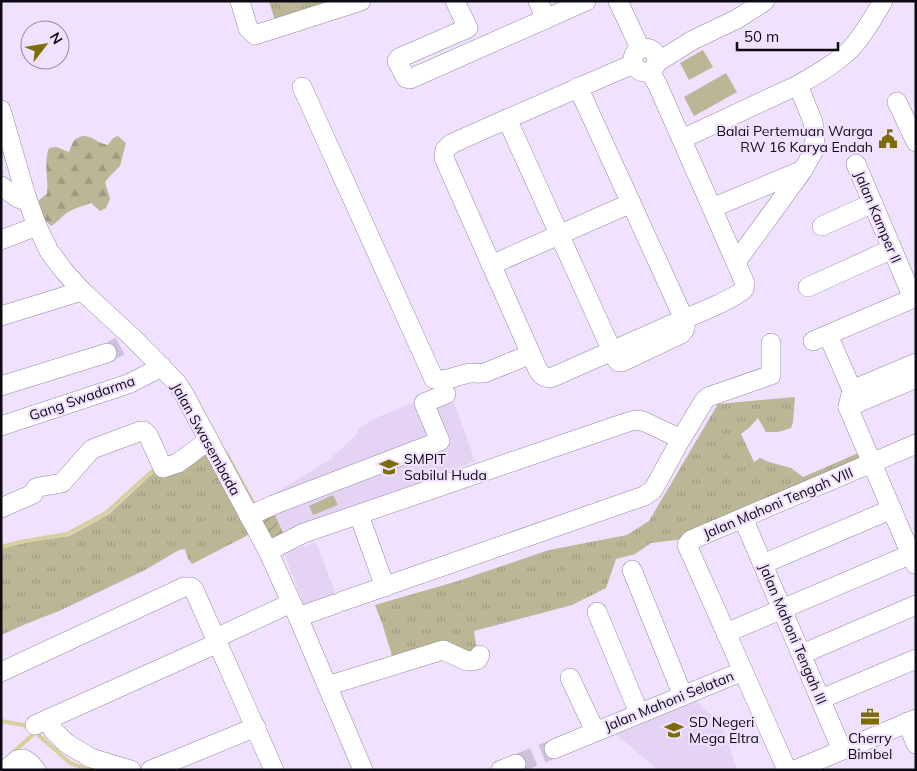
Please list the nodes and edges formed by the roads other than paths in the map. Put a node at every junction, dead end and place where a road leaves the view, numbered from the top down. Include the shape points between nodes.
1 (240, 1) edge
2 (360, 1) edge
3 (455, 1) edge
4 (538, 1) edge
5 (586, 1) edge
6 (618, 1) edge
7 (765, 1) edge
8 (883, 1) edge
9 (546, 19) junction
10 (468, 28) junction
11 (477, 50) junction
12 (646, 59) junction
13 (798, 85) junction
14 (302, 87) dead end
15 (578, 87) junction
16 (897, 102) dead end
17 (1, 110) edge
18 (508, 119) junction
19 (682, 140) junction
20 (916, 142) edge
21 (856, 164) dead end
22 (803, 170) junction
23 (1, 186) edge
24 (28, 202) junction
25 (631, 203) junction
26 (873, 203) junction
27 (712, 208) junction
28 (37, 226) junction
29 (822, 226) dead end
30 (560, 234) junction
31 (1, 240) edge
32 (892, 249) junction
33 (736, 262) junction
34 (491, 265) junction
35 (808, 287) dead end
36 (82, 291) junction
37 (914, 297) edge
38 (1, 316) edge
39 (684, 320) junction
40 (771, 344) dead end
41 (120, 346) junction
42 (612, 351) junction
43 (531, 354) junction
44 (916, 363) edge
45 (162, 367) junction
46 (916, 378) edge
47 (1, 386) edge
48 (446, 394) dead end
49 (850, 399) junction
50 (1, 426) edge
51 (681, 439) junction
52 (209, 440) junction
53 (916, 444) edge
54 (872, 463) junction
55 (1, 508) edge
56 (892, 509) junction
57 (359, 514) junction
58 (249, 516) junction
59 (743, 518) junction
60 (687, 545) joint
61 (268, 552) junction
62 (914, 557) edge
63 (763, 564) junction
64 (632, 570) dead end
65 (385, 587) junction
66 (916, 605) edge
67 (782, 608) junction
68 (294, 610) junction
69 (597, 612) dead end
70 (726, 633) junction
71 (217, 640) junction
72 (802, 654) junction
73 (480, 655) dead end
74 (916, 659) edge
75 (1, 672) edge
76 (743, 672) junction
77 (570, 678) dead end
78 (327, 686) junction
79 (683, 696) junction
80 (821, 699) junction
81 (639, 714) junction
82 (911, 720) edge
83 (256, 727) junction
84 (595, 731) junction
85 (916, 744) edge
86 (554, 749) tunnel mouth
87 (842, 750) junction
88 (806, 768) edge
89 (6, 770) edge
90 (36, 770) edge
91 (131, 770) edge
92 (151, 770) edge
93 (274, 770) edge
94 (362, 770) edge
95 (787, 770) edge

1 - 2 street via 248,28 255,34
3 - 10 street
4 - 9 street
5 - 9 street
6 - 12 street
7 - 12 street via 737,19
8 - 13 street via 854,46 830,67
9 - 11 street
10 - 11 street
10 - 11 street via 397,61 408,80
12 - 15 street
12 - 19 street
13 - 19 street
13 - 22 street via 815,138 813,152
14 - 43 street via 434,379 482,374
15 - 18 street
15 - 25 street
16 - 20 street
17 - 24 street, Jalan Swasembada
18 - 30 street
18 - 34 street via 451,144 445,150 444,158
19 - 27 street
21 - 26 street, Jalan Kamper II
22 - 27 street
22 - 33 street
23 - 24 street
24 - 28 street, Jalan Swasembada
25 - 30 street
25 - 39 street
26 - 29 street
26 - 32 street, Jalan Kamper II
27 - 33 street
28 - 31 street
28 - 36 street, Jalan Swasembada via 49,251
30 - 34 street
30 - 42 street
32 - 35 street
32 - 37 street, Jalan Kamper II
33 - 39 street via 744,281 743,291
34 - 43 street
36 - 38 street
36 - 41 street, Jalan Swasembada
37 - 49 street via 820,338
39 - 42 street via 656,339
40 - 51 street via 770,375 708,397
41 - 45 street, Jalan Swasembada
41 - 47 street
42 - 43 street via 547,378 542,376
44 - 49 street
45 - 50 street, Gang Swadarma via 128,384
45 - 52 street, Jalan Swasembada via 180,388
46 - 49 street
48 - 58 street via 424,403 440,441
49 - 54 street
51 - 57 street via 634,420
51 - 65 street via 653,490 644,496
52 - 55 street via 178,463 161,468 148,435 141,432 91,450 62,482 36,488 33,494
52 - 58 street, Jalan Swasembada
53 - 54 street, Jalan Mahoni Tengah VIII
54 - 56 street
54 - 59 street, Jalan Mahoni Tengah VIII
56 - 62 street
56 - 63 street
57 - 61 street via 304,533
57 - 65 street
58 - 61 street, Jalan Swasembada
59 - 60 street, Jalan Mahoni Tengah VIII via 691,540
59 - 63 street, Jalan Mahoni Tengah III
60 - 70 street, Jalan Mahoni Selatan
61 - 68 street, Jalan Swasembada
62 - 67 street
63 - 67 street, Jalan Mahoni Tengah III
64 - 79 street
65 - 68 street via 339,603
66 - 72 street
67 - 70 street
67 - 72 street, Jalan Mahoni Tengah III
68 - 71 street
68 - 78 street, Jalan Swasembada
69 - 81 street
70 - 76 street, Jalan Mahoni Selatan
71 - 75 street via 194,590 184,587
71 - 83 street
71 - 91 street via 41,722 91,758
72 - 80 street, Jalan Mahoni Tengah III
73 - 78 street via 477,660 467,661 443,650
74 - 80 street
76 - 79 street, Jalan Mahoni Selatan
76 - 95 street, Jalan Mahoni Selatan
77 - 84 street
78 - 94 street, Jalan Swasembada
79 - 81 street, Jalan Mahoni Selatan
80 - 87 street, Jalan Mahoni Tengah III
81 - 84 street, Jalan Mahoni Selatan
82 - 85 street
82 - 87 street
83 - 92 street
83 - 93 street
84 - 86 street, Jalan Mahoni Selatan
87 - 88 street
89 - 90 street via 17,760 24,759

